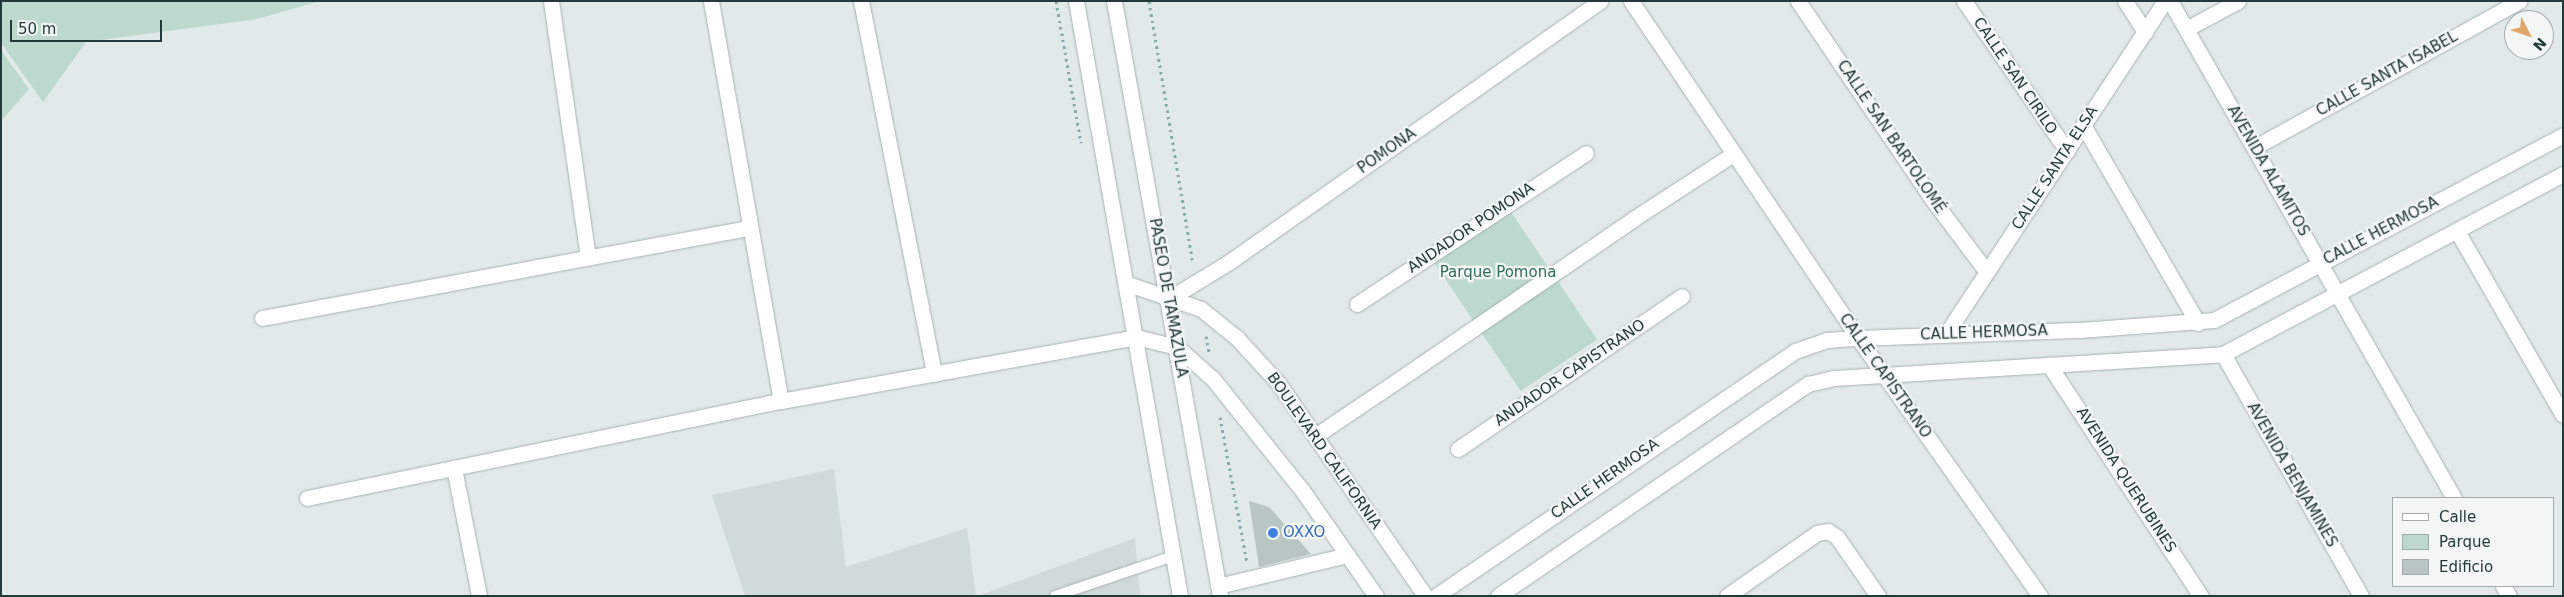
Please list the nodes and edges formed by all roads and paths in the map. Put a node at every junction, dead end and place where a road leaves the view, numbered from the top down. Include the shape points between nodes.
1 (551, 1) edge
2 (711, 1) edge
3 (861, 1) edge
4 (1076, 1) edge
5 (1114, 1) edge
6 (1601, 1) edge
7 (1631, 1) edge
8 (1798, 1) edge
9 (1964, 1) edge
10 (2125, 1) edge
11 (2165, 1) edge
12 (2170, 1) edge
13 (2238, 1) edge
14 (2519, 1) edge
15 (2186, 29) junction
16 (2145, 32) junction
17 (2083, 125) junction
18 (2563, 135) edge
19 (2256, 147) junction
20 (2067, 151) junction
21 (1586, 152) dead end
22 (1732, 154) junction
23 (2563, 174) edge
24 (748, 228) junction
25 (2456, 231) junction
26 (588, 257) junction
27 (2321, 263) junction
28 (1986, 271) junction
29 (1128, 284) junction
30 (2338, 294) junction
31 (1682, 296) dead end
32 (1170, 298) junction
33 (1357, 304) dead end
34 (262, 318) dead end
35 (2198, 323) junction
36 (1946, 334) junction
37 (1136, 337) junction
38 (1858, 338) junction
39 (1177, 347) junction
40 (2222, 354) junction
41 (2050, 366) junction
42 (934, 374) junction
43 (1885, 376) junction
44 (781, 401) junction
45 (2563, 415) edge
46 (1316, 436) junction
47 (1458, 449) dead end
48 (454, 468) junction
49 (2453, 497) edge
50 (307, 498) dead end
51 (1347, 555) junction
52 (1173, 556) junction
53 (1219, 591) edge
54 (479, 596) edge
55 (1055, 596) edge
56 (1180, 596) edge
57 (1376, 596) edge
58 (1425, 596) edge
59 (1436, 596) edge
60 (1498, 596) edge
61 (1727, 596) edge
62 (1878, 596) edge
63 (2040, 596) edge
64 (2201, 596) edge
65 (2361, 596) edge

1 - 26 street
2 - 24 street
3 - 42 street
4 - 29 street
5 - 32 street, PASEO DE TAMAZULA
6 - 32 street, POMONA via 1229,262
7 - 22 street, CALLE CAPISTRANO
8 - 28 street, CALLE SAN BARTOLOMÉ via 1932,199
9 - 20 street, CALLE SAN CIRILO
10 - 16 street
11 - 16 street, CALLE SANTA ELSA
12 - 15 street, AVENIDA ALAMITOS
13 - 15 street
14 - 19 street, CALLE SANTA ISABEL
15 - 19 street, AVENIDA ALAMITOS
16 - 17 street, CALLE SANTA ELSA
17 - 20 street, CALLE SANTA ELSA
17 - 35 street
18 - 27 street, CALLE HERMOSA
19 - 27 street, AVENIDA ALAMITOS
20 - 28 street, CALLE SANTA ELSA
21 - 33 street, ANDADOR POMONA
22 - 38 street, CALLE CAPISTRANO
22 - 46 street
23 - 25 street
24 - 26 street
24 - 44 street
25 - 30 street
25 - 45 street
26 - 34 street
27 - 30 street, AVENIDA ALAMITOS
27 - 35 street, CALLE HERMOSA via 2230,313
28 - 36 street, CALLE SANTA ELSA
29 - 32 street, BOULEVARD CALIFORNIA
29 - 37 street
30 - 40 street
30 - 49 street, AVENIDA ALAMITOS
31 - 47 street, ANDADOR CAPISTRANO
32 - 39 street, PASEO DE TAMAZULA
32 - 46 street, BOULEVARD CALIFORNIA via 1202,309 1238,338 1279,384
35 - 36 street, CALLE HERMOSA
36 - 38 street, CALLE HERMOSA
37 - 39 street
37 - 42 street
37 - 52 street
38 - 43 street, CALLE CAPISTRANO
38 - 59 street, CALLE HERMOSA via 1827,340 1795,351 1770,366
39 - 51 street via 1214,379 1302,490
39 - 53 street, PASEO DE TAMAZULA
40 - 41 street
40 - 65 street, AVENIDA BENJAMINES
41 - 43 street
41 - 64 street, AVENIDA QUERUBINES
42 - 44 street
43 - 60 street via 1834,378 1808,384 1784,397
43 - 63 street, CALLE CAPISTRANO
44 - 48 street
46 - 58 street, BOULEVARD CALIFORNIA
48 - 50 street
48 - 54 street
51 - 53 street
51 - 57 street
52 - 55 lane
52 - 56 street
61 - 62 street via 1817,533 1828,531 1837,537

